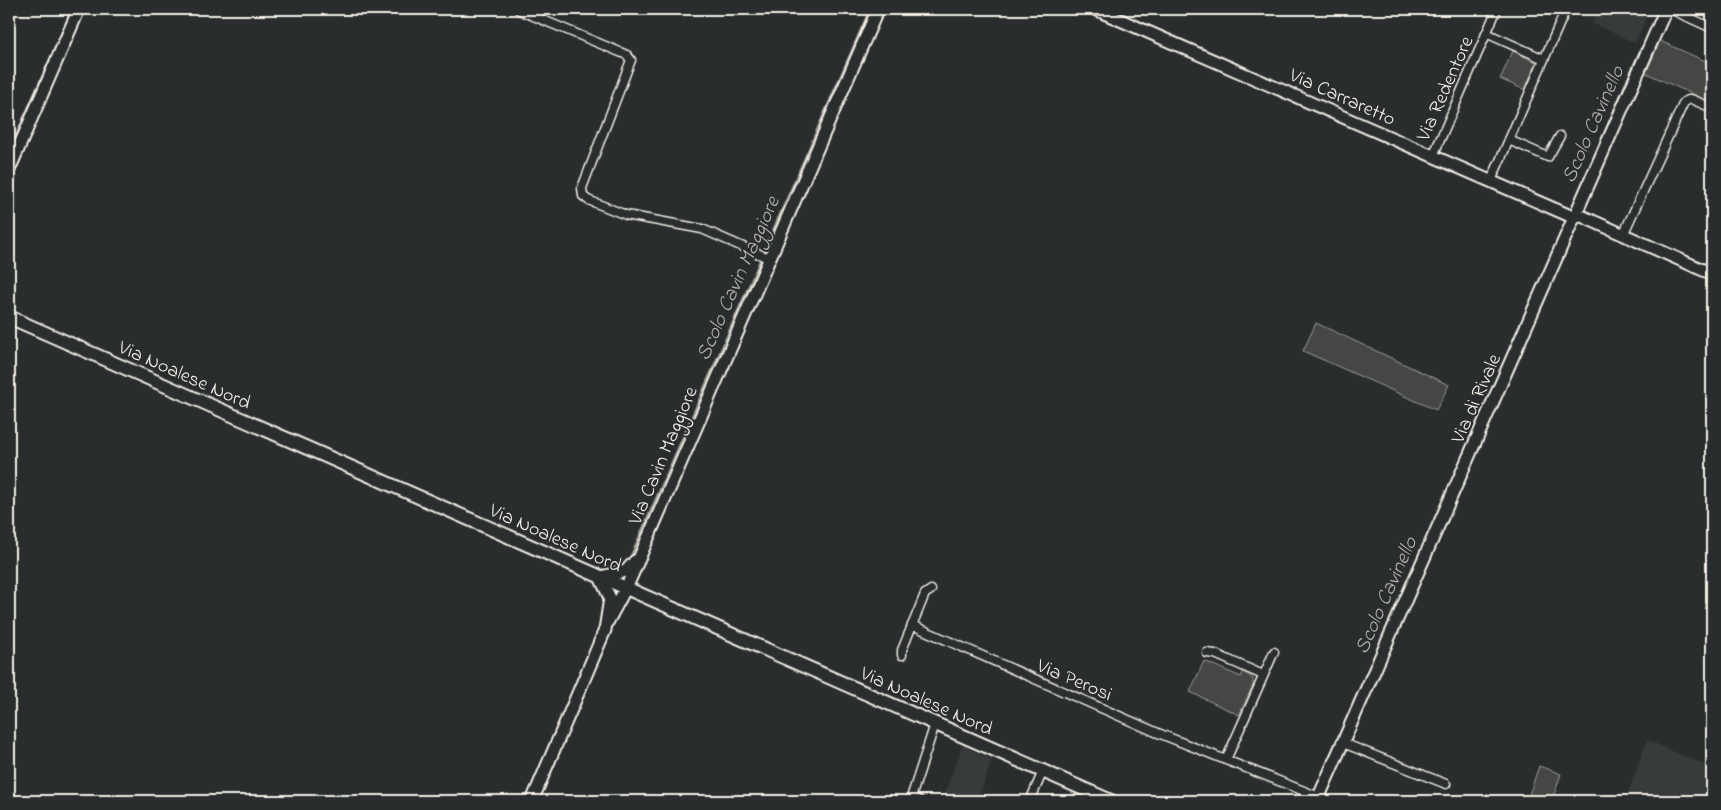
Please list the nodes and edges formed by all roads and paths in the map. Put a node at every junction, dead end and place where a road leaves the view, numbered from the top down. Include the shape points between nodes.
1 (79, 9) edge
2 (878, 9) edge
3 (1095, 9) edge
4 (1497, 9) edge
5 (1566, 9) edge
6 (1666, 9) edge
7 (1670, 9) edge
8 (519, 10) edge
9 (1712, 28) edge
10 (1486, 33) junction
11 (1544, 59) junction
12 (1712, 108) edge
13 (1560, 136) dead end
14 (1509, 140) junction
15 (1433, 156) junction
16 (9, 170) edge
17 (1491, 181) junction
18 (1576, 216) junction
19 (1622, 235) junction
20 (764, 256) junction
21 (1712, 274) edge
22 (9, 317) edge
23 (638, 558) junction
24 (626, 571) junction
25 (600, 577) junction
26 (624, 587) junction
27 (931, 590) dead end
28 (610, 598) junction
29 (608, 621) junction
30 (912, 625) junction
31 (1274, 652) dead end
32 (1207, 654) dead end
33 (902, 656) dead end
34 (1263, 675) junction
35 (935, 724) junction
36 (1343, 743) junction
37 (1226, 760) junction
38 (1043, 771) junction
39 (1446, 784) dead end
40 (1086, 796) edge
41 (910, 799) edge
42 (1318, 799) edge
43 (532, 801) edge
44 (920, 801) edge
45 (1030, 801) edge
46 (1111, 801) edge

1 - 16 street
2 - 20 street, Via Cavin Maggiore
3 - 15 street, Via Carraretto
4 - 10 street, Via Redentore
5 - 11 street
6 - 18 street, Via di Rivale via 1640,76
7 - 9 street
8 - 20 street via 627,55 631,60 582,188 583,196 626,215 717,234
10 - 11 street, Via Redentore
10 - 15 street, Via Redentore
11 - 14 street
12 - 19 street via 1691,99 1684,102
13 - 14 street via 1548,157
14 - 17 street
15 - 17 street, Via Carraretto
17 - 18 street, Via Carraretto
18 - 19 street, Via Carraretto
18 - 36 street, Via di Rivale
19 - 21 street, Via Carraretto
20 - 23 street, Via Cavin Maggiore
22 - 25 main road, Via Noalese Nord
23 - 24 street, Via Cavin Maggiore
23 - 26 street, Via Cavin Maggiore
24 - 25 street
24 - 26 street, Via Cavin Maggiore
25 - 26 main road, Via Noalese Nord
25 - 28 street
26 - 28 street, Via Cavin Maggiore
26 - 29 street, Via Cavin Maggiore
26 - 35 main road, Via Noalese Nord
27 - 30 street via 925,594
28 - 29 street, Via Cavin Maggiore
29 - 43 street, Via Cavin Maggiore
30 - 33 street
30 - 37 street, Via Perosi
31 - 34 street
32 - 34 street
34 - 37 street
35 - 38 main road, Via Noalese Nord
35 - 41 street
36 - 39 street
36 - 42 street, Via di Rivale
37 - 42 street, Via Perosi
38 - 40 main road, Via Noalese Nord
38 - 45 street
40 - 46 main road, Via Noalese Nord
41 - 44 street

